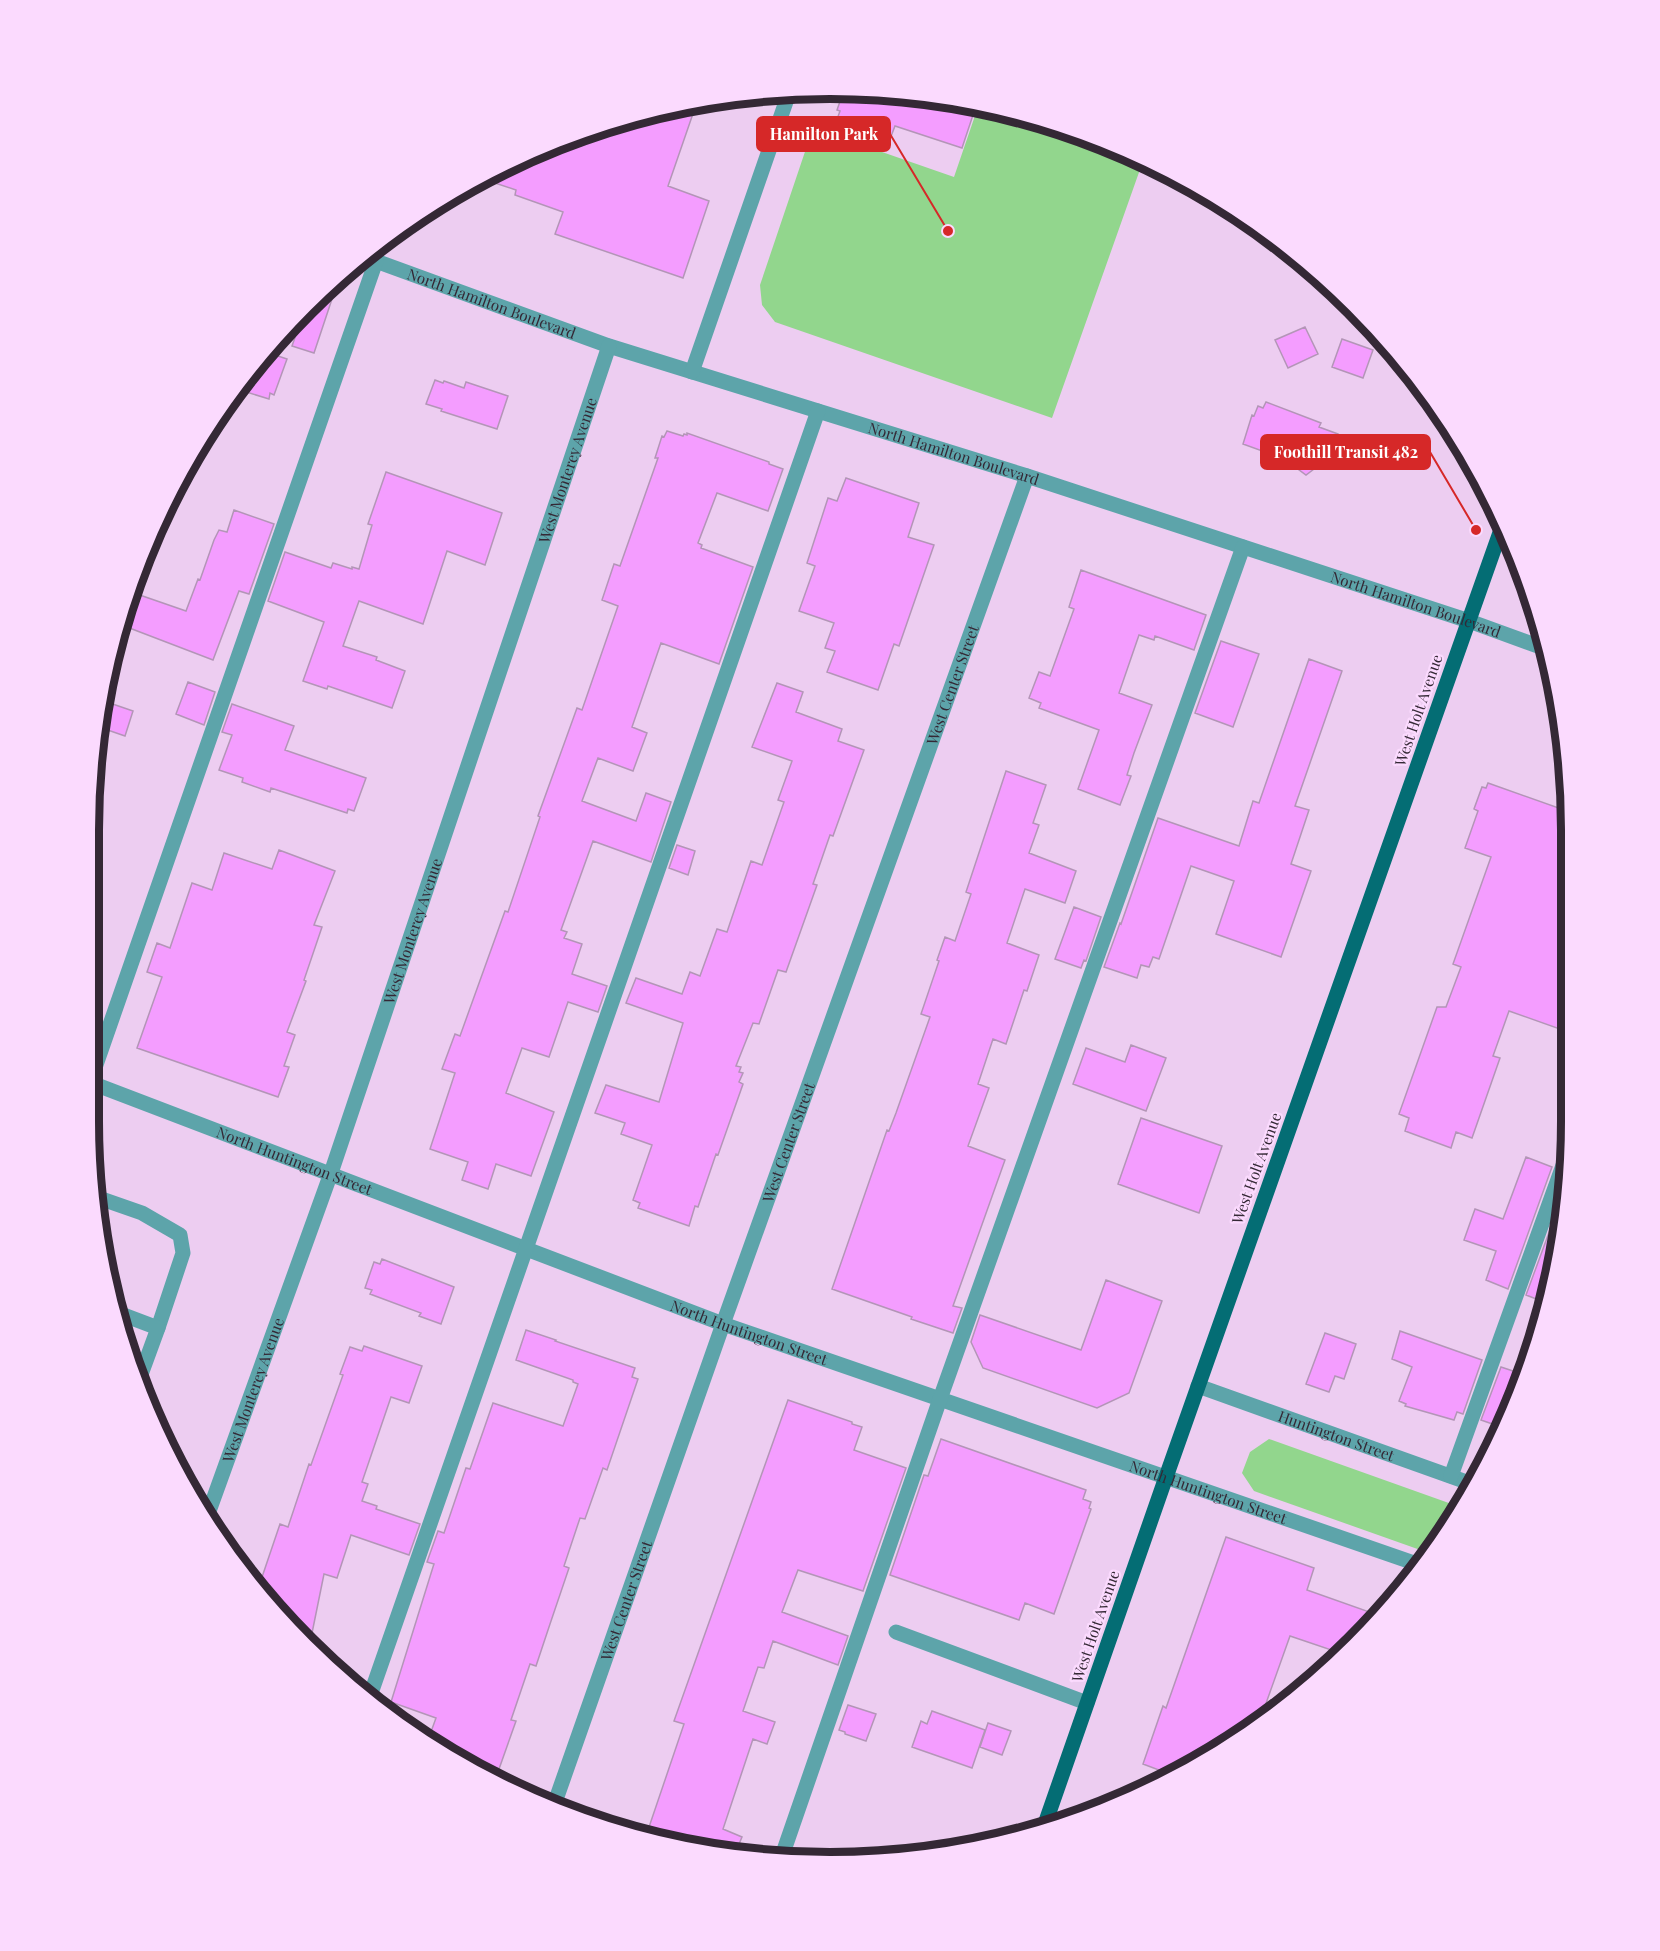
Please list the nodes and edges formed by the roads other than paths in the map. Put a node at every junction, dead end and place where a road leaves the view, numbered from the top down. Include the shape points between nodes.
1 (786, 101) edge
2 (372, 260) edge
3 (367, 264) edge
4 (609, 346) junction
5 (692, 372) junction
6 (818, 411) junction
7 (1027, 476) junction
8 (1499, 536) edge
9 (1243, 547) junction
10 (1469, 621) junction
11 (1537, 646) edge
12 (99, 1055) edge
13 (99, 1085) edge
14 (331, 1173) junction
15 (1558, 1179) edge
16 (104, 1200) edge
17 (525, 1247) junction
18 (126, 1316) edge
19 (723, 1324) junction
20 (158, 1328) junction
21 (143, 1369) edge
22 (1198, 1386) junction
23 (940, 1399) junction
24 (1451, 1476) junction
25 (1166, 1477) junction
26 (1466, 1482) edge
27 (210, 1508) edge
28 (1413, 1562) edge
29 (896, 1632) dead end
30 (372, 1690) edge
31 (1088, 1703) junction
32 (556, 1798) edge
33 (1047, 1818) edge
34 (784, 1850) edge

1 - 5 street
2 - 4 street, North Hamilton Boulevard
3 - 12 street
4 - 5 street, North Hamilton Boulevard
4 - 14 street, West Monterey Avenue
5 - 6 street, North Hamilton Boulevard
6 - 7 street, North Hamilton Boulevard
6 - 17 street
7 - 9 street, North Hamilton Boulevard
7 - 19 street, West Center Street
8 - 10 main road, West Holt Avenue
9 - 10 street, North Hamilton Boulevard
9 - 23 street
10 - 11 street, North Hamilton Boulevard
10 - 22 main road, West Holt Avenue
13 - 14 street, North Huntington Street
14 - 17 street, North Huntington Street
14 - 27 street, West Monterey Avenue
15 - 24 street
16 - 20 street via 142,1213 180,1235 183,1253
17 - 19 street, North Huntington Street
17 - 30 street
18 - 20 street
19 - 23 street, North Huntington Street
19 - 32 street, West Center Street
20 - 21 street
22 - 24 street, Huntington Street
22 - 25 main road, West Holt Avenue
23 - 25 street, North Huntington Street
23 - 34 street
24 - 26 street, Huntington Street
25 - 28 street, North Huntington Street
25 - 31 main road, West Holt Avenue
29 - 31 street
31 - 33 main road, West Holt Avenue

